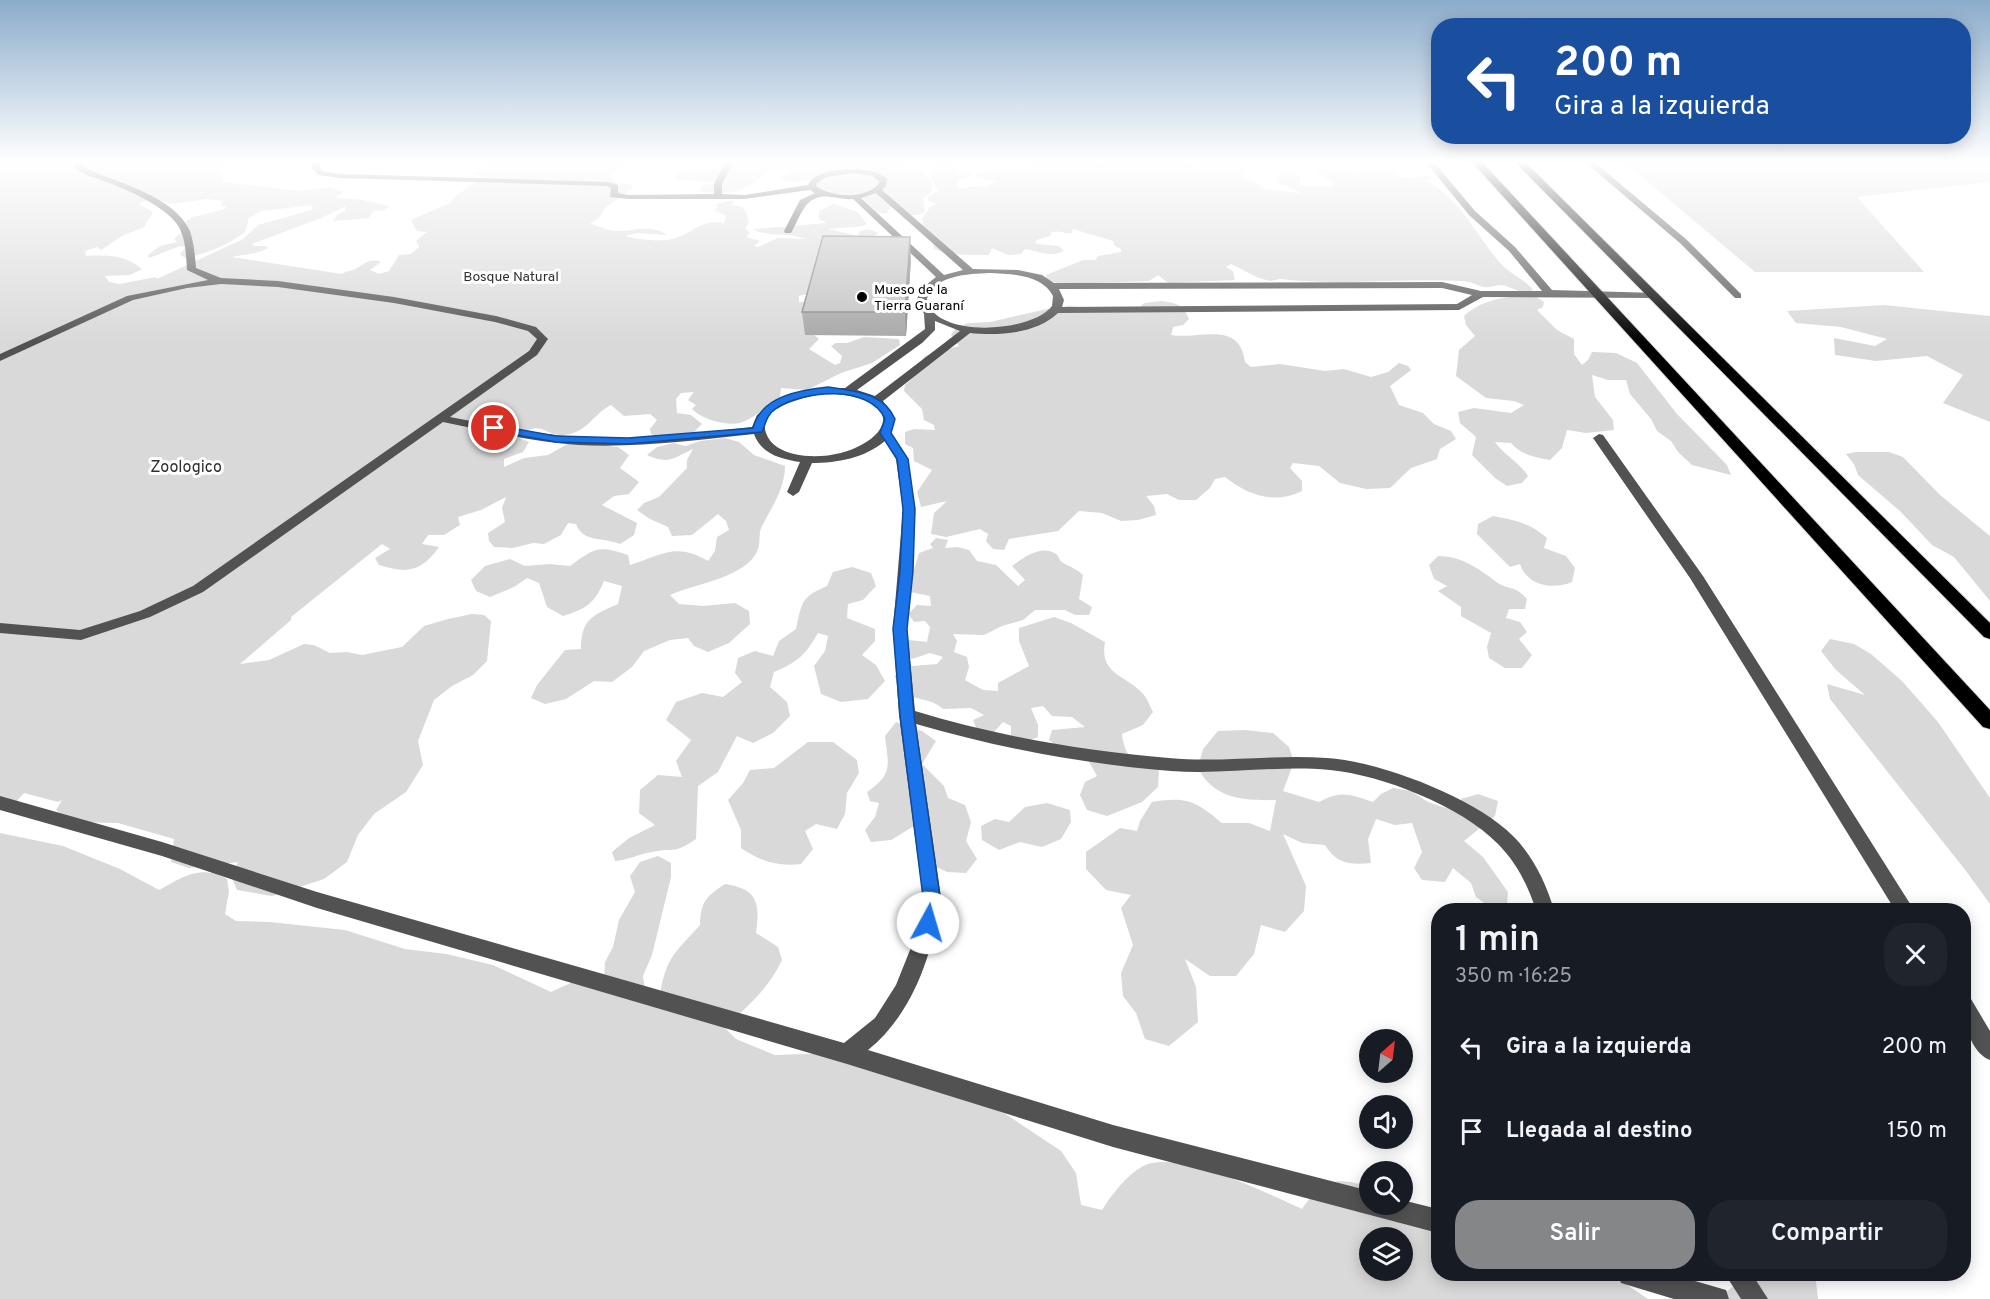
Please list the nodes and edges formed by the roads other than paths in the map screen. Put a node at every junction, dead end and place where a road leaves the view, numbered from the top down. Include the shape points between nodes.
1 (179, 222) edge
2 (793, 222) edge
3 (882, 222) edge
4 (913, 222) edge
5 (1482, 222) edge
6 (1532, 222) edge
7 (1580, 222) edge
8 (1660, 222) edge
9 (788, 231) dead end
10 (192, 270) junction
11 (970, 271) junction
12 (942, 278) junction
13 (221, 281) junction
14 (1051, 286) junction
15 (151, 292) junction
16 (1549, 292) junction
17 (1597, 293) junction
18 (1480, 294) junction
19 (1654, 295) junction
20 (1738, 296) dead end
21 (1056, 310) junction
22 (929, 314) junction
23 (968, 329) junction
24 (0, 358) edge
25 (848, 392) junction
26 (876, 401) junction
27 (441, 418) junction
28 (758, 430) junction
29 (885, 433) junction
30 (1599, 438) dead end
31 (807, 459) junction
32 (794, 492) dead end
33 (0, 628) edge
34 (1990, 633) edge
35 (907, 715) junction
36 (1990, 722) edge
37 (0, 803) edge
38 (1543, 903) edge
39 (1901, 903) edge
40 (1971, 1018) edge
41 (1990, 1050) edge
42 (847, 1054) junction
43 (1359, 1200) edge
44 (1413, 1214) edge
45 (1431, 1219) edge
46 (1655, 1281) edge
47 (1742, 1281) edge
48 (1718, 1299) edge
49 (1756, 1299) edge

1 - 10 lane via 186,234
2 - 9 lane
3 - 12 lane
4 - 11 lane
5 - 16 lane via 1512,249
6 - 17 highway
7 - 19 highway
8 - 20 lane
10 - 13 lane
10 - 15 lane
11 - 12 lane
11 - 14 lane via 1025,274
12 - 22 lane via 923,295 922,305
13 - 15 lane
13 - 27 lane via 278,284 394,300 496,319 532,329 543,339 533,353
14 - 18 lane via 1442,285
14 - 21 lane via 1059,302
15 - 24 lane
16 - 17 lane
16 - 18 lane
17 - 19 lane
17 - 36 highway
18 - 21 lane via 1459,307
19 - 34 highway
21 - 23 lane via 1021,327
22 - 23 lane
22 - 25 lane via 930,330
23 - 26 lane
25 - 26 lane
25 - 28 lane via 806,393 786,399 761,418
26 - 29 lane via 890,419
27 - 28 lane via 556,439 628,441
27 - 33 lane via 188,594 145,614 81,635
28 - 31 lane via 772,449
29 - 31 lane via 866,449 848,456
29 - 35 lane via 902,459 909,509 900,629
30 - 39 lane via 1696,576
31 - 32 lane
35 - 38 lane via 1043,748 1178,765 1330,764 1361,770 1439,797 1496,831 1521,858
35 - 42 lane via 932,897 928,923 905,986 885,1021
37 - 42 lane
40 - 41 lane
42 - 43 lane via 1113,1136
44 - 45 lane
46 - 48 lane
47 - 49 lane

